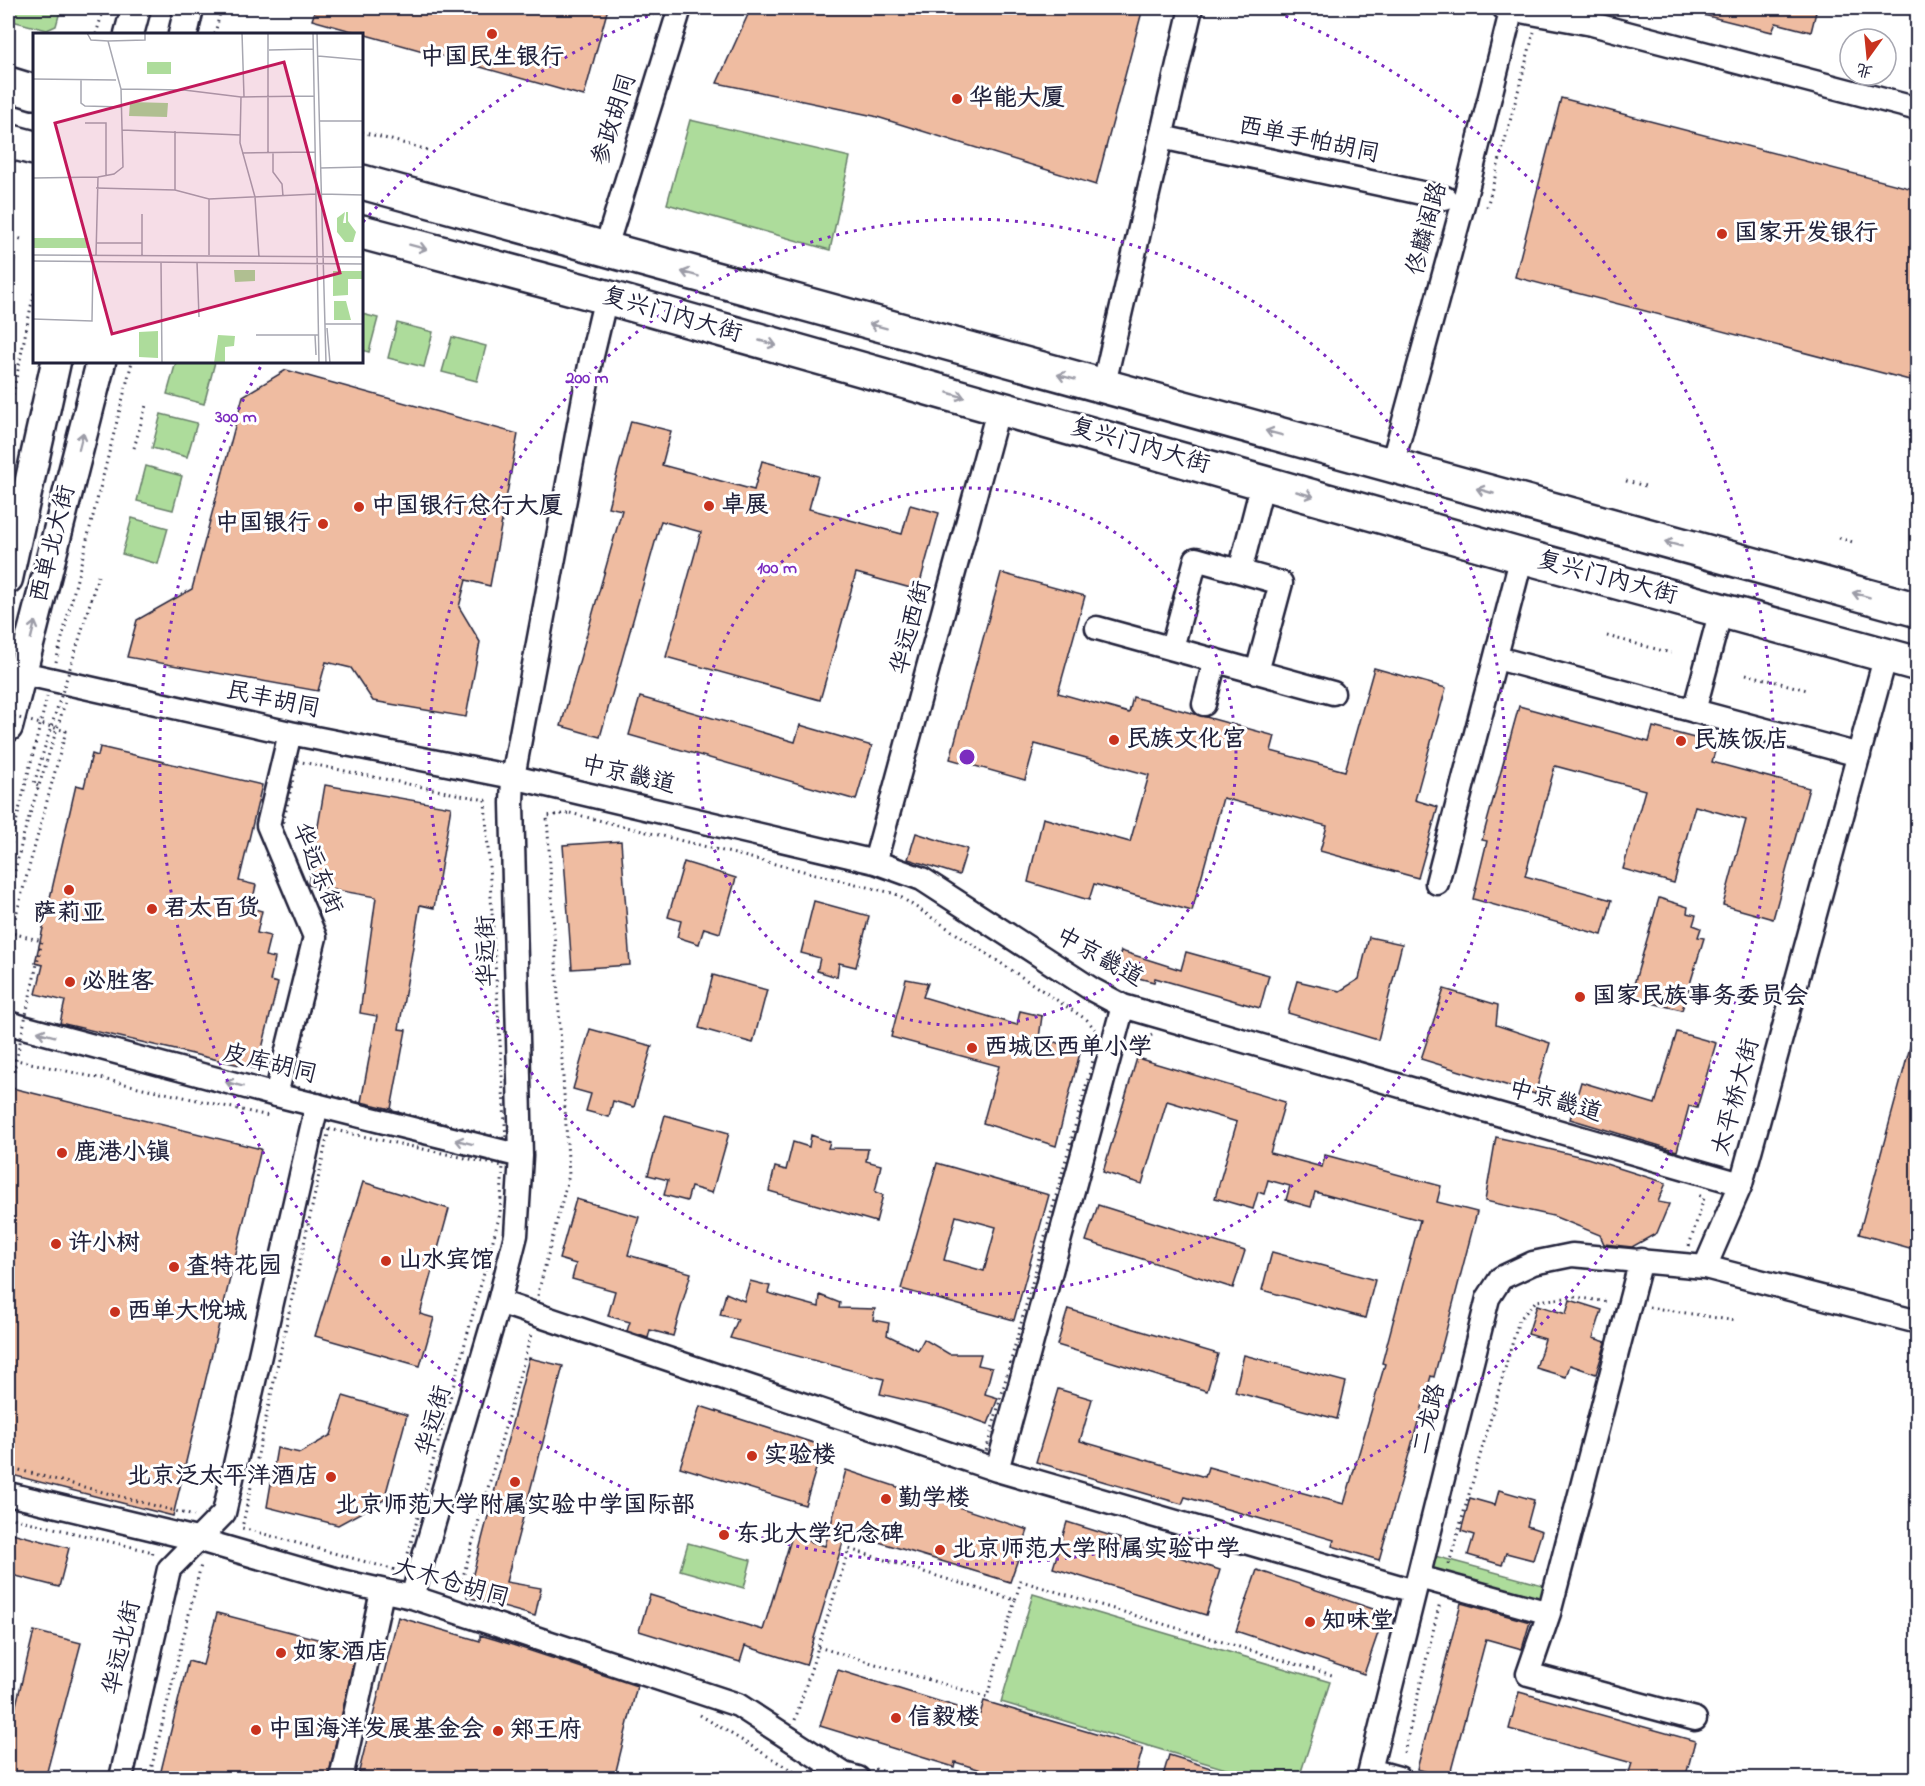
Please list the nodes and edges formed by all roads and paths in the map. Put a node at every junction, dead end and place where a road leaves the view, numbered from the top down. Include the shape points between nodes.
1 (104, 8) edge
2 (136, 8) edge
3 (189, 8) edge
4 (221, 8) edge
5 (680, 8) edge
6 (1191, 8) edge
7 (1509, 8) edge
8 (1535, 27) dead end
9 (96, 33) edge
10 (129, 33) edge
11 (183, 33) edge
12 (214, 33) edge
13 (8, 84) edge
14 (33, 92) edge
15 (1917, 108) edge
16 (363, 132) edge
17 (1161, 137) junction
18 (8, 141) edge
19 (33, 148) edge
20 (428, 150) dead end
21 (363, 182) edge
22 (1445, 198) dead end
23 (1487, 207) dead end
24 (363, 232) edge
25 (8, 235) edge
26 (24, 240) dead end
27 (604, 250) junction
28 (8, 259) edge
29 (18, 262) dead end
30 (33, 297) edge
31 (606, 297) junction
32 (56, 363) edge
33 (101, 363) edge
34 (132, 363) edge
35 (1103, 388) junction
36 (147, 402) dead end
37 (999, 407) junction
38 (8, 418) edge
39 (134, 448) dead end
40 (1392, 465) junction
41 (1626, 481) dead end
42 (1263, 482) junction
43 (1649, 488) dead end
44 (1839, 538) dead end
45 (1856, 543) dead end
46 (1522, 556) junction
47 (1240, 571) junction
48 (98, 576) dead end
49 (8, 579) edge
50 (1720, 610) junction
51 (1917, 610) edge
52 (1097, 628) dead end
53 (1607, 636) dead end
54 (1172, 648) junction
55 (1671, 653) dead end
56 (1886, 655) junction
57 (1497, 658) junction
58 (1215, 660) junction
59 (1917, 664) edge
60 (1257, 672) junction
61 (22, 674) junction
62 (1746, 674) dead end
63 (52, 680) junction
64 (1807, 690) dead end
65 (1333, 693) dead end
66 (67, 698) dead end
67 (1204, 704) dead end
68 (1694, 711) junction
69 (8, 715) edge
70 (8, 727) edge
71 (53, 727) junction
72 (290, 733) junction
73 (1859, 755) junction
74 (297, 761) dead end
75 (513, 777) junction
76 (36, 785) junction
77 (8, 855) edge
78 (875, 862) junction
79 (1437, 883) dead end
80 (8, 900) edge
81 (8, 931) edge
82 (1123, 1006) junction
83 (8, 1023) edge
84 (1150, 1035) dead end
85 (1135, 1044) dead end
86 (8, 1058) edge
87 (8, 1068) edge
88 (14, 1070) junction
89 (8, 1095) edge
90 (276, 1095) junction
91 (317, 1105) junction
92 (254, 1113) dead end
93 (506, 1139) dead end
94 (512, 1161) junction
95 (1741, 1184) junction
96 (1704, 1198) dead end
97 (1687, 1251) dead end
98 (1641, 1260) junction
99 (1705, 1267) junction
100 (499, 1302) junction
101 (1629, 1304) junction
102 (1736, 1321) dead end
103 (1917, 1322) edge
104 (534, 1331) dead end
105 (994, 1462) junction
106 (8, 1467) edge
107 (8, 1494) edge
108 (8, 1517) edge
109 (198, 1528) junction
110 (242, 1528) dead end
111 (153, 1552) dead end
112 (202, 1563) dead end
113 (1416, 1584) junction
114 (1444, 1584) junction
115 (460, 1588) dead end
116 (382, 1592) junction
117 (412, 1597) junction
118 (1015, 1600) junction
119 (1549, 1612) junction
120 (818, 1647) junction
121 (1332, 1675) dead end
122 (696, 1712) dead end
123 (1695, 1719) dead end
124 (792, 1730) dead end
125 (1404, 1753) dead end
126 (1369, 1774) edge
127 (121, 1779) edge
128 (149, 1779) edge
129 (341, 1779) edge
130 (804, 1779) edge
131 (858, 1779) edge
132 (1399, 1779) edge

1 - 9 path
2 - 10 main road
3 - 11 main road
4 - 12 path
5 - 27 street, 参政胡同
6 - 17 street
7 - 15 street via 1592,24
7 - 40 street, 佟麟阁路 via 1464,201
8 - 23 path
13 - 14 highway
16 - 20 path
17 - 22 street, 西单手帕胡同
17 - 35 street
18 - 19 highway
21 - 27 highway, 复兴门内大街
24 -> 31 highway, 复兴门内大街
25 - 26 path
35 -> 27 highway, 复兴门内大街
28 - 29 path
30 - 38 path
31 -> 37 highway, 复兴门内大街
31 - 75 street, 华远街
32 - 49 main road, 西单北大街
61 -> 33 main road, 西单北大街
34 - 63 path
40 -> 35 highway, 复兴门内大街
36 - 39 path
37 - 42 highway, 复兴门内大街
37 - 78 street, 华远西街
51 -> 40 highway, 复兴门内大街
41 - 43 path
42 -> 46 highway, 复兴门内大街
42 - 47 street
44 - 45 path
46 - 50 highway, 复兴门内大街
46 - 57 street
47 - 54 street via 1196,559
47 - 60 street via 1281,582
48 - 71 path, bridge
50 - 56 highway, 复兴门内大街
50 - 68 street
52 - 54 street
53 - 55 path
54 - 58 street
56 - 59 highway, 复兴门内大街
56 - 73 street, 太平桥大街
57 - 68 street
57 - 79 street
58 - 60 street
58 - 67 street
60 - 65 street
61 - 63 street, 民丰胡同
61 - 70 main road, 西单北大街
62 - 64 path
63 - 72 street, 民丰胡同
63 - 77 path
66 - 76 path
68 - 73 street
69 - 71 path, bridge
71 - 76 path, bridge
71 - 81 path, bridge via 66,731 12,930
72 - 75 street, 民丰胡同
72 - 90 street, 华远东街 via 268,825 315,937
73 - 95 street, 太平桥大街
74 - 93 path via 485,800
75 - 78 street, 中京畿道
75 - 94 street, 华远街
76 - 80 path
78 - 82 street, 中京畿道 via 922,879
81 - 88 path, bridge via 42,941
82 - 95 street, 中京畿道
82 - 105 street
90 -> 83 street, 皮库胡同
84 - 85 path
86 - 92 path
87 - 88 path
88 - 89 path
90 - 91 street, 皮库胡同
94 -> 91 street, 皮库胡同
91 - 109 street, 华远北街 via 224,1513
94 - 100 street, 华远街 via 516,1235
94 - 110 path via 403,1572
95 - 99 street, 太平桥大街
96 - 97 path
98 - 99 street, 二龙路
98 - 101 street
98 - 113 street, 二龙路 via 1572,1255 1533,1263 1501,1278 1488,1298
99 - 103 street
100 - 105 street
100 - 117 street, 华远街
101 - 102 path
101 - 114 path via 1575,1297 1536,1301 1519,1320
101 - 119 street
104 - 115 path
105 - 105 path via 539,1305 538,1293 568,1176 547,816 570,813 896,894 1087,1020 1100,1035
105 - 113 street
106 - 109 path
107 - 109 street, 大木仓胡同
108 - 111 path
109 - 116 street, 大木仓胡同
109 - 127 street, 华远北街 via 169,1569
112 - 128 path
113 - 114 street
113 - 126 street, 二龙路
114 - 119 street
114 - 125 path
116 - 117 street, 大木仓胡同
116 - 129 street
117 - 131 street, 大木仓胡同 via 738,1705 844,1774
118 - 120 path via 849,1549
118 - 120 path via 987,1697
118 - 121 path via 1021,1581
119 - 123 street via 1528,1674
120 - 124 path
122 - 130 path
126 - 132 street

